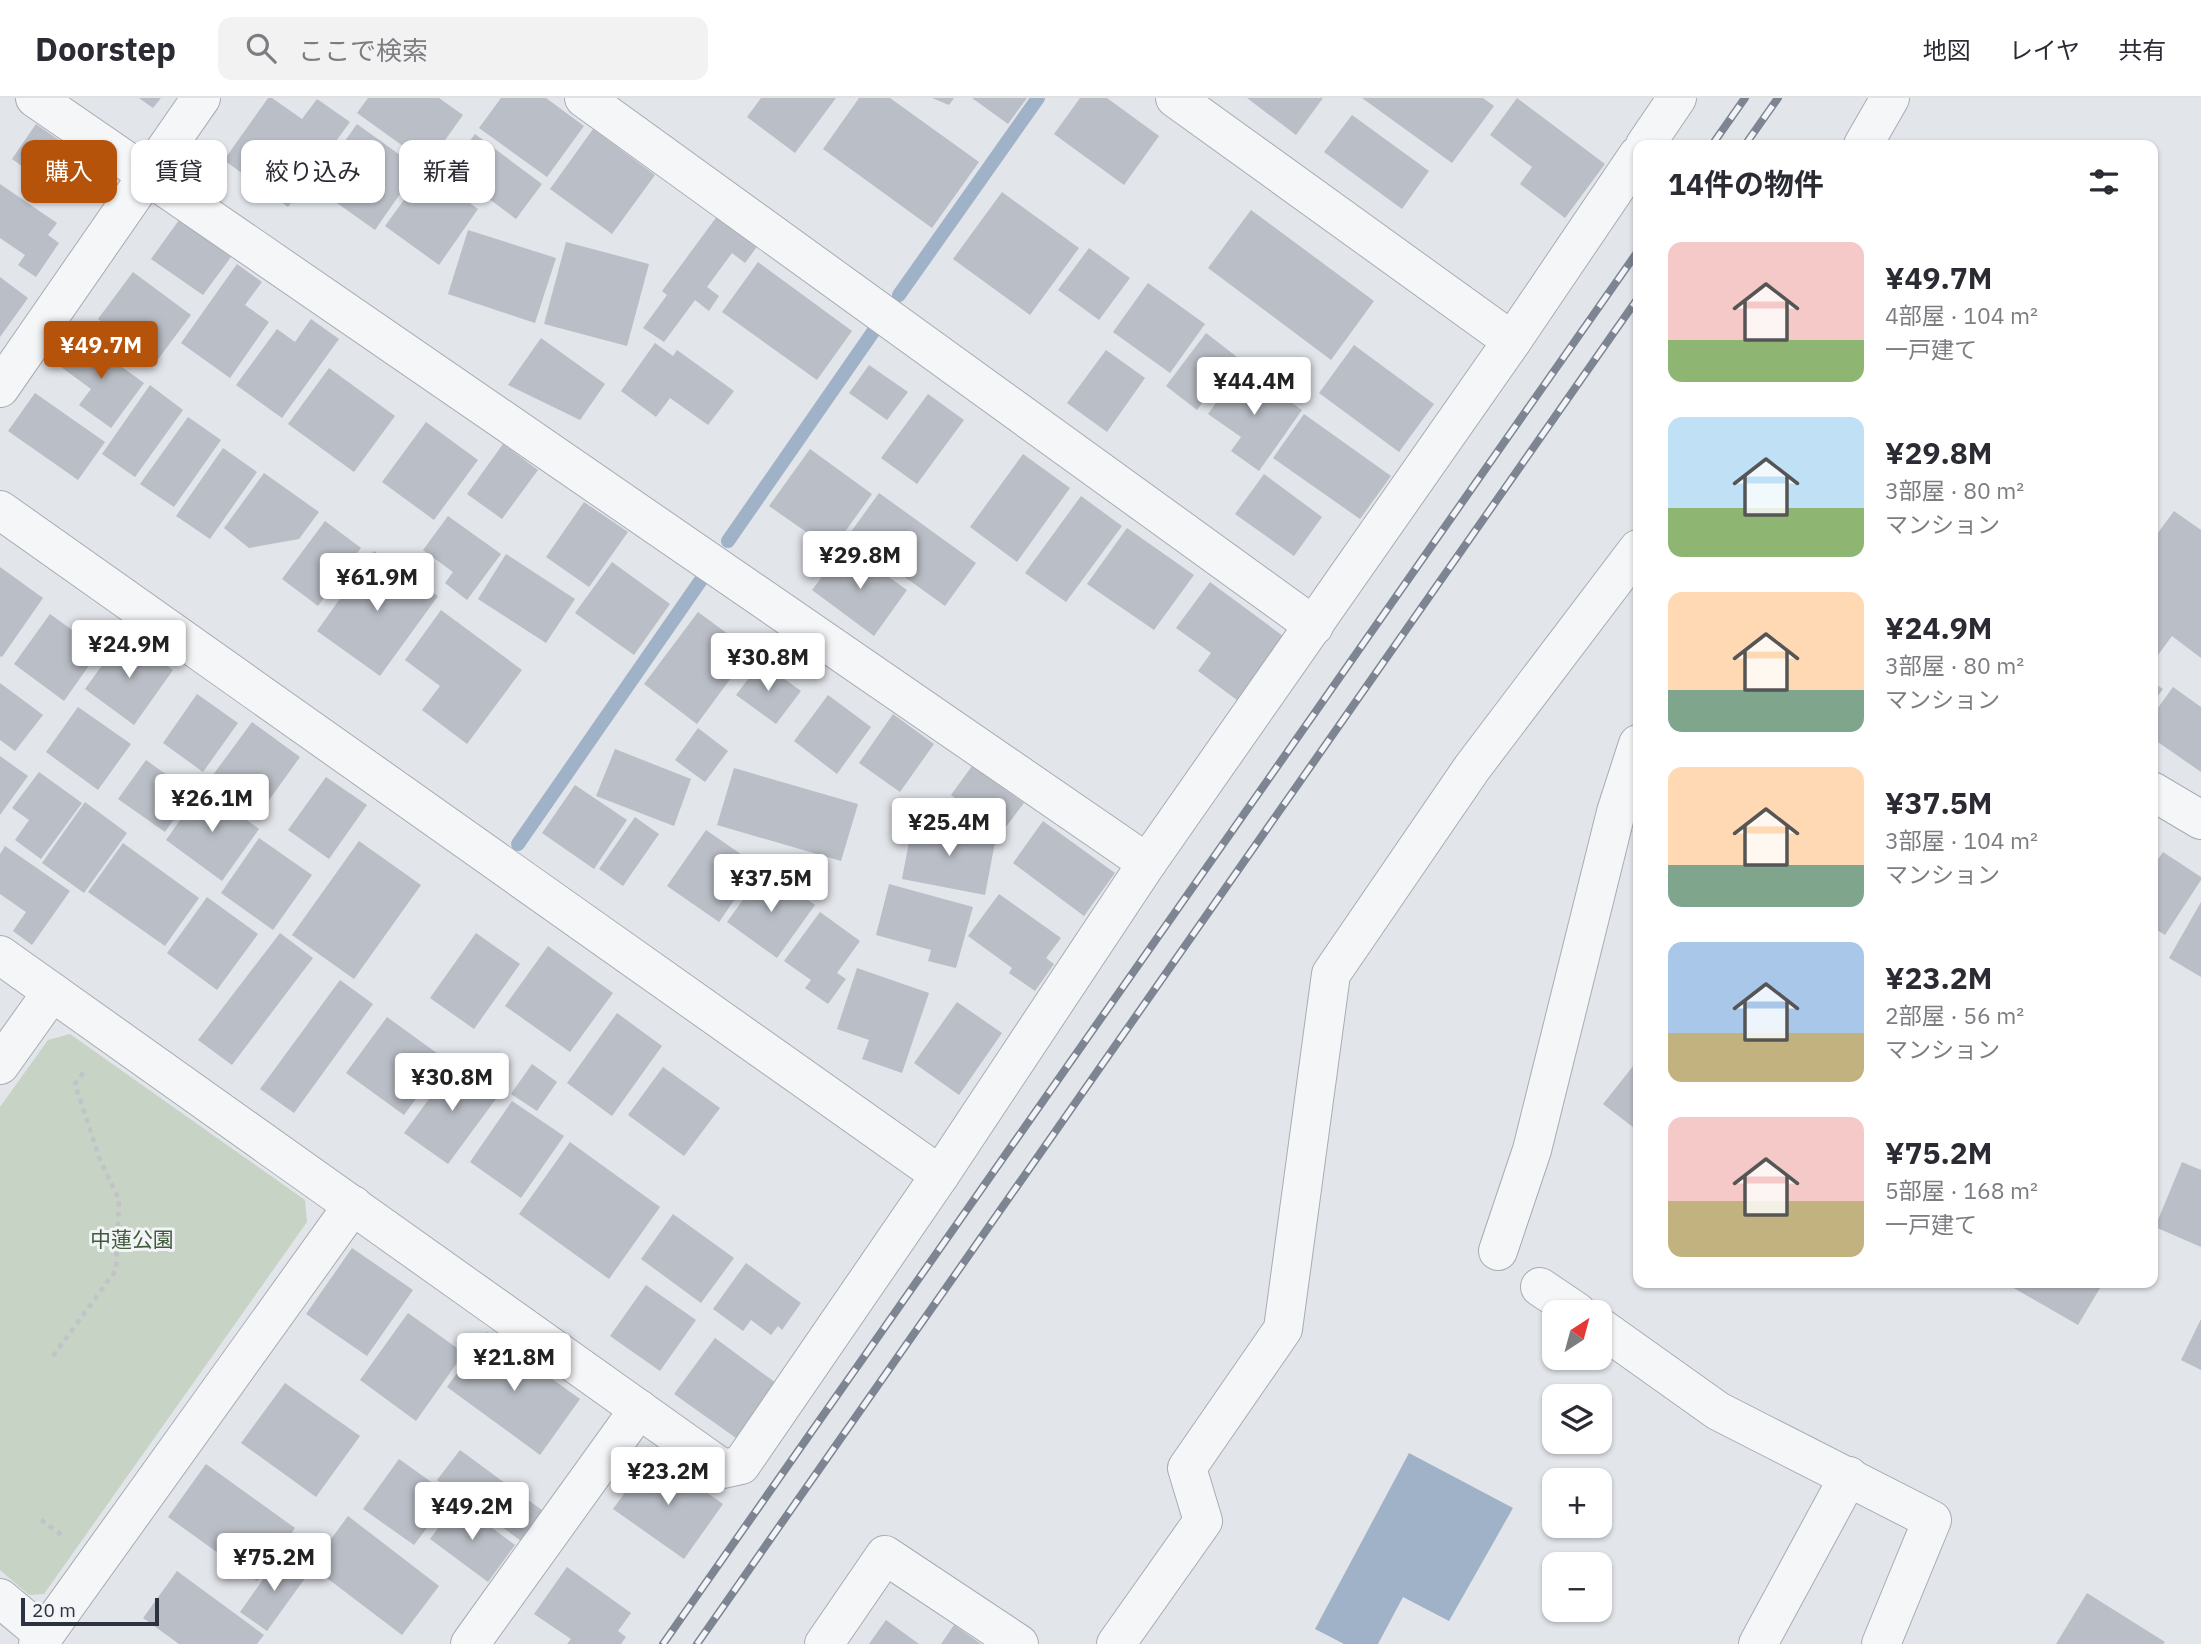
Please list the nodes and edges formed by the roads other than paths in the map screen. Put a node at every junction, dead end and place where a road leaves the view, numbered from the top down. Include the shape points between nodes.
1 (35, 98) edge
2 (201, 98) edge
3 (584, 98) edge
4 (1175, 98) edge
5 (1677, 98) edge
6 (1890, 98) edge
7 (172, 140) edge
8 (1648, 140) edge
9 (1866, 140) edge
10 (1633, 162) edge
11 (131, 164) edge
12 (131, 198) edge
13 (188, 203) edge
14 (1512, 341) junction
15 (0, 388) edge
16 (0, 510) edge
17 (1633, 556) edge
18 (1314, 626) junction
19 (1633, 759) edge
20 (2158, 795) edge
21 (2201, 820) edge
22 (1147, 863) junction
23 (0, 955) edge
24 (52, 992) junction
25 (0, 1065) edge
26 (940, 1175) junction
27 (353, 1205) junction
28 (1497, 1251) dead end
29 (1539, 1287) dead end
30 (1559, 1300) edge
31 (1612, 1336) edge
32 (639, 1409) junction
33 (1849, 1476) junction
34 (0, 1598) edge
35 (41, 1639) edge
36 (470, 1644) edge
37 (824, 1644) edge
38 (1019, 1644) edge
39 (1116, 1644) edge
40 (1758, 1644) edge
41 (1881, 1644) edge

1 - 11 street
2 - 7 street
3 - 18 street
4 - 14 street
5 - 8 street
6 - 9 street
10 - 14 street
12 - 15 street
13 - 22 street
14 - 18 street
16 - 26 street
17 - 39 street via 1472,768 1331,974 1283,1329 1187,1468 1203,1521
18 - 22 street
19 - 28 street via 1532,1150
20 - 21 street
22 - 26 street
23 - 24 street
24 - 25 street
24 - 27 street
26 - 32 street via 741,1465 723,1469
27 - 32 street
27 - 35 street
29 - 30 street
31 - 33 street via 1718,1411
32 - 36 street
33 - 40 street
33 - 41 street via 1932,1520
34 - 35 street
37 - 38 street via 886,1555

